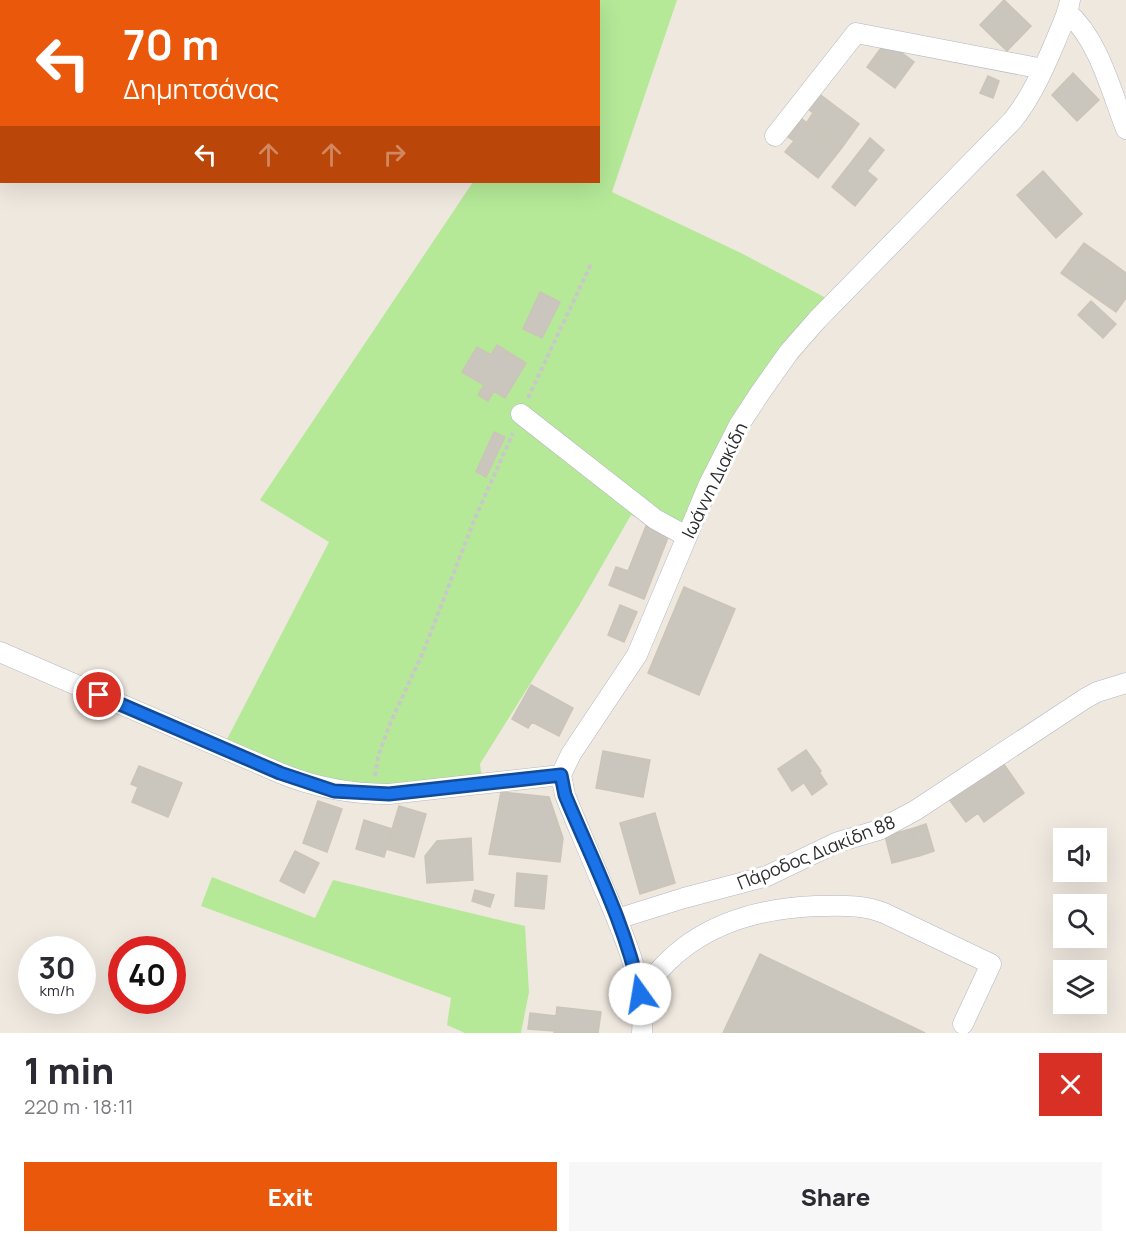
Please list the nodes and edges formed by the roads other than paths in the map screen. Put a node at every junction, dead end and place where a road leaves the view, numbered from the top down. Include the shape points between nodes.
1 (1069, 6) edge
2 (1043, 69) junction
3 (1126, 129) edge
4 (775, 136) dead end
5 (521, 414) road end
6 (686, 536) junction
7 (0, 652) edge
8 (1126, 683) edge
9 (561, 775) junction
10 (617, 919) junction
11 (640, 997) junction
12 (963, 1024) dead end
13 (642, 1033) edge

1 - 2 street, Ιωάννη Διακίδη
1 - 3 street via 1094,46
2 - 4 street via 856,33
2 - 6 street, Ιωάννη Διακίδη via 1021,111 1005,131 835,300 789,352 739,425
5 - 6 street via 655,519
6 - 9 street, Ιωάννη Διακίδη via 637,655
7 - 9 street via 301,782 334,791 413,792
8 - 10 street, Πάροδος Διακίδη 88 via 1086,698 916,810 879,830 838,842 767,876
9 - 10 street via 565,795
10 - 11 street via 635,969
11 - 12 street via 673,955 725,924 773,910 854,905 884,913 991,964
11 - 13 street

